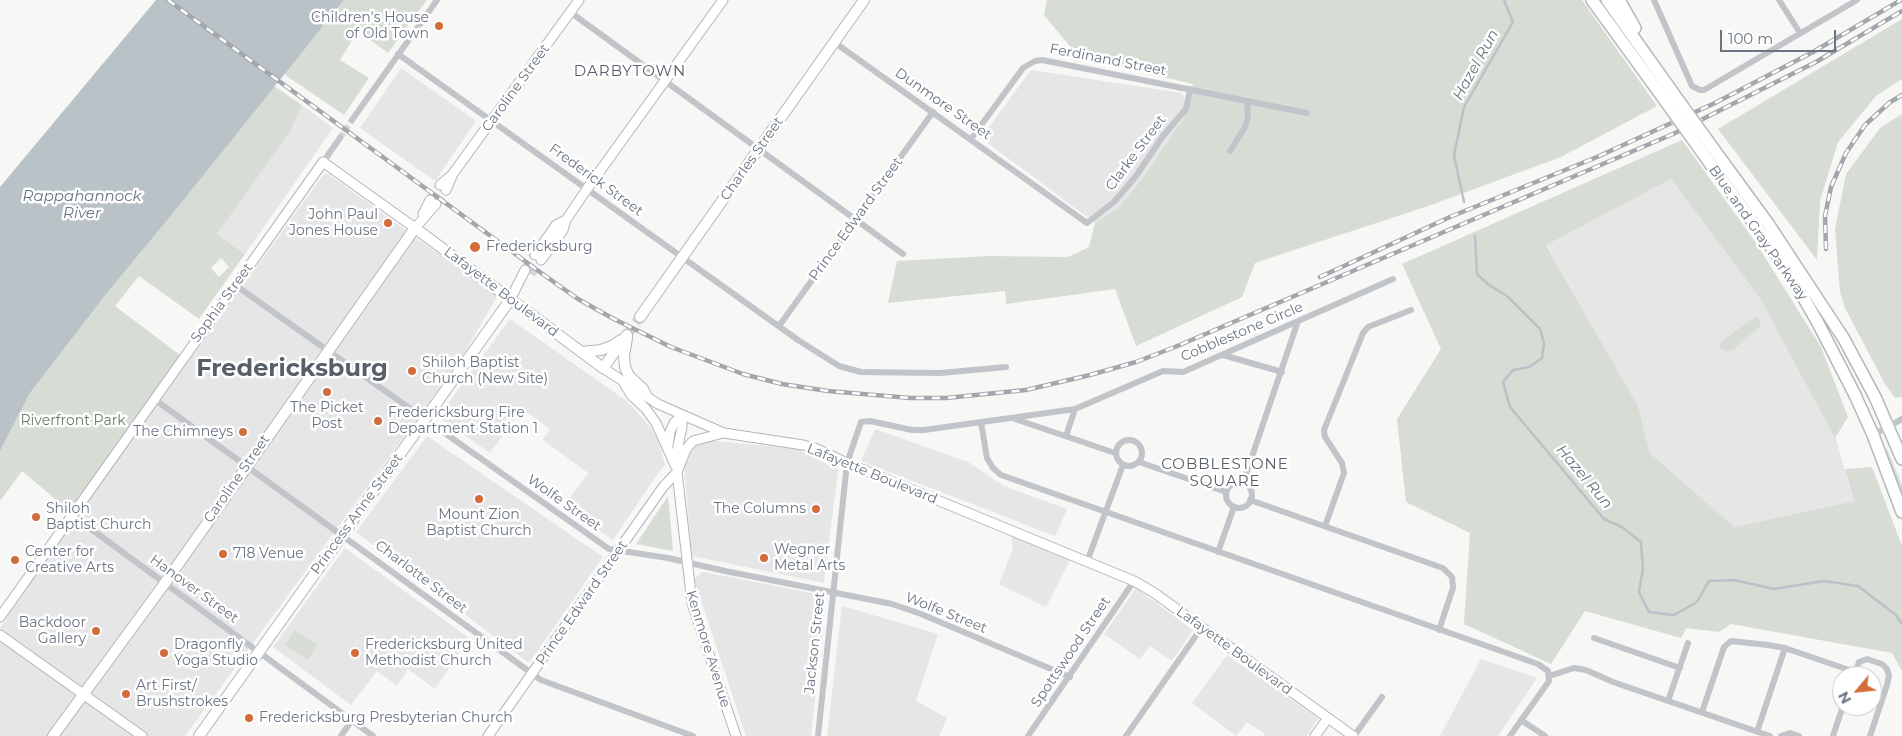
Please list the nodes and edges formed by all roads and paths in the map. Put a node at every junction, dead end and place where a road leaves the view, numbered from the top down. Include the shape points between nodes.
1 (437, 0) edge
2 (579, 0) edge
3 (723, 0) edge
4 (864, 0) edge
5 (1592, 0) edge
6 (1607, 0) edge
7 (1619, 0) edge
8 (1654, 0) edge
9 (1779, 0) edge
10 (1858, 0) edge
11 (570, 12) junction
12 (1800, 33) junction
13 (834, 42) junction
14 (398, 54) junction
15 (664, 82) junction
16 (1190, 89) junction
17 (1666, 93) junction
18 (1247, 101) junction
19 (933, 112) junction
20 (1306, 113) dead end
21 (352, 120) tunnel mouth
22 (492, 120) junction
23 (340, 138) tunnel mouth
24 (971, 139) junction
25 (759, 150) junction
26 (1230, 151) dead end
27 (323, 162) junction
28 (1718, 164) junction
29 (443, 188) tunnel mouth
30 (587, 189) junction
31 (433, 202) tunnel mouth
32 (856, 219) junction
33 (1087, 223) joint
34 (418, 225) junction
35 (902, 254) dead end
36 (682, 257) junction
37 (538, 258) tunnel mouth
38 (528, 272) tunnel mouth
39 (1393, 280) dead end
40 (235, 285) junction
41 (513, 296) junction
42 (1411, 310) dead end
43 (640, 317) tunnel mouth
44 (1298, 321) junction
45 (780, 326) junction
46 (628, 335) junction
47 (328, 351) junction
48 (582, 352) junction
49 (1223, 355) junction
50 (1006, 367) dead end
51 (604, 368) junction
52 (1282, 372) junction
53 (624, 383) junction
54 (647, 397) junction
55 (154, 399) junction
56 (1075, 409) junction
57 (682, 415) junction
58 (1012, 418) junction
59 (424, 419) junction
60 (1902, 419) edge
61 (981, 422) junction
62 (1888, 426) junction
63 (924, 430) joint
64 (724, 434) junction
65 (1873, 435) junction
66 (1066, 436) junction
67 (668, 447) junction
68 (1116, 453) junction
69 (1902, 459) edge
70 (1139, 462) junction
71 (847, 464) junction
72 (247, 465) junction
73 (1123, 465) junction
74 (677, 472) junction
75 (1243, 483) junction
76 (1226, 492) junction
77 (1250, 500) junction
78 (1234, 507) junction
79 (1902, 512) edge
80 (72, 515) junction
81 (1325, 526) junction
82 (342, 534) junction
83 (619, 551) junction
84 (1218, 552) junction
85 (687, 562) junction
86 (1087, 562) junction
87 (1134, 581) junction
88 (165, 583) junction
89 (833, 592) junction
90 (0, 617) edge
91 (1202, 627) junction
92 (1439, 630) junction
93 (0, 635) edge
94 (1594, 638) dead end
95 (1688, 643) dead end
96 (1785, 648) junction
97 (258, 652) junction
98 (1833, 666) edge
99 (1857, 666) edge
100 (1680, 668) junction
101 (532, 674) junction
102 (1549, 676) junction
103 (1070, 677) junction
104 (84, 693) junction
105 (1382, 697) dead end
106 (1882, 698) edge
107 (1668, 701) junction
108 (1702, 712) junction
109 (1840, 716) edge
110 (1876, 716) edge
111 (1328, 718) junction
112 (352, 720) junction
113 (1521, 720) junction
114 (1757, 732) junction
115 (53, 736) edge
116 (142, 736) edge
117 (199, 736) edge
118 (341, 736) edge
119 (373, 736) edge
120 (488, 736) edge
121 (693, 736) edge
122 (736, 736) edge
123 (818, 736) edge
124 (1028, 736) edge
125 (1126, 736) edge
126 (1316, 736) edge
127 (1353, 736) edge
128 (1510, 736) edge
129 (1545, 736) edge
130 (1770, 736) edge
131 (1781, 736) edge
132 (1799, 736) edge
133 (1833, 736) edge
134 (1870, 736) edge

1 - 14 street
2 - 11 main road, Caroline Street
3 - 15 main road
4 - 13 main road, Charles Street
5 - 17 highway, Blue and Gray Parkway
6 - 17 highway, Blue and Gray Parkway
7 - 17 highway
8 - 12 street via 1692,86 1697,90 1704,90
9 - 12 street
10 - 12 street
11 - 15 street
11 - 22 main road, Caroline Street
13 - 19 street, Dunmore Street
13 - 25 main road, Charles Street
14 - 21 street
14 - 22 street, Frederick Street
15 - 25 street
15 - 30 main road
16 - 18 street, Ferdinand Street
16 - 24 street, Ferdinand Street via 1061,63 1035,61 1023,68
16 - 33 street, Clarke Street via 1186,109 1136,176 1114,202
17 - 28 highway, Blue and Gray Parkway, bridge
18 - 20 street, Ferdinand Street
18 - 26 street via 1248,117
19 - 24 street, Dunmore Street
19 - 32 street, Prince Edward Street
22 - 29 main road, Caroline Street
22 - 30 street, Frederick Street
23 - 27 street, Sophia Street
24 - 33 street, Dunmore Street
25 - 32 street
25 - 36 main road, Charles Street
27 - 34 main road, Lafayette Boulevard
27 - 40 main road, Sophia Street
28 - 62 highway, Blue and Gray Parkway via 1769,225 1831,317
28 - 65 highway, Blue and Gray Parkway via 1787,269 1842,367
30 - 36 street, Frederick Street
30 - 37 main road via 566,220 556,226
31 - 34 main road, Caroline Street
32 - 35 street
32 - 45 street, Prince Edward Street
34 - 41 main road, Lafayette Boulevard
34 - 47 main road, Caroline Street
36 - 43 main road, Charles Street
36 - 45 street, Frederick Street
38 - 41 main road, Princess Anne Street
39 - 44 street, Cobblestone Circle
40 - 47 street, Wolfe Street
40 - 55 main road, Sophia Street
41 - 48 main road, Lafayette Boulevard
41 - 59 main road, Princess Anne Street
42 - 81 street via 1368,327 1363,333 1324,430 1344,473
44 - 49 street, Cobblestone Circle
44 - 52 street
45 - 50 street, Frederick Street via 825,359 861,372 940,373
46 - 48 main road via 602,350
46 - 51 main road
46 - 54 main road via 625,367
47 - 59 street, Wolfe Street
47 - 72 main road, Caroline Street
48 - 51 main road, Lafayette Boulevard
49 - 52 street
49 - 56 street, Cobblestone Circle via 1182,372 1163,371
51 - 53 main road, Lafayette Boulevard
52 - 75 street
53 - 54 main road, Lafayette Boulevard
53 - 67 main road, Kenmore Avenue via 656,423
54 - 57 main road, Lafayette Boulevard
55 - 72 street, Charlotte Street
55 - 80 main road, Sophia Street
56 - 58 street, Cobblestone Circle
56 - 66 street
57 - 64 main road, Lafayette Boulevard
57 - 67 main road via 670,432
57 - 74 main road, Kenmore Avenue
58 - 61 street, Cobblestone Circle
58 - 66 street
59 - 82 main road, Princess Anne Street
59 - 83 street, Wolfe Street via 602,546
60 - 62 street
61 - 63 street, Cobblestone Circle
61 - 84 street via 987,458 1002,475
62 - 65 street
62 - 69 highway, Blue and Gray Parkway
63 - 71 street, Jackson Street via 870,420 861,422
64 - 71 main road, Lafayette Boulevard via 803,444
64 - 74 main road via 693,441 686,449
65 - 79 highway, Blue and Gray Parkway
66 - 68 street
67 - 74 main road, Kenmore Avenue
68 - 70 street via 1120,444 1128,440 1136,442 1141,449
68 - 73 street via 1117,460
70 - 73 street via 1132,466
70 - 76 street
71 - 86 main road, Lafayette Boulevard
71 - 89 street, Jackson Street
72 - 82 street, Charlotte Street
72 - 88 main road, Caroline Street
73 - 86 street, bridge
74 - 83 main road, Prince Edward Street
74 - 85 main road, Kenmore Avenue
75 - 76 street via 1234,483
75 - 77 street via 1251,492
76 - 78 street via 1227,500
77 - 78 street via 1246,506
77 - 81 street
78 - 84 street
80 - 88 street, Hanover Street
80 - 90 main road, Sophia Street
81 - 92 street via 1448,572 1453,588
82 - 97 main road, Princess Anne Street
82 - 101 street, Charlotte Street
83 - 85 street, Wolfe Street
83 - 101 main road, Prince Edward Street
84 - 92 street
85 - 89 street, Wolfe Street
85 - 122 main road, Kenmore Avenue via 694,612
86 - 87 main road, Lafayette Boulevard
87 - 91 main road, Lafayette Boulevard
87 - 103 street, Spottswood Street
88 - 97 street, Hanover Street
88 - 104 main road, Caroline Street
89 - 103 street, Wolfe Street via 907,609
89 - 123 street, Jackson Street
91 - 111 main road, Lafayette Boulevard
91 - 125 street
92 - 102 street via 1538,664 1548,671
93 - 104 main road
94 - 100 street
95 - 100 street
96 - 98 street
96 - 108 street via 1731,641 1724,647
96 - 114 street
97 - 112 street, Hanover Street
97 - 117 main road, Princess Anne Street
99 - 106 street via 1867,658 1887,669 1889,676
100 - 107 street
101 - 120 main road, Prince Edward Street
101 - 121 street, Charlotte Street
102 - 107 street via 1574,668 1586,670
102 - 113 street via 1545,687
103 - 124 street, Spottswood Street
104 - 115 main road, Caroline Street
104 - 116 main road
105 - 127 street
107 - 108 street
108 - 114 street
109 - 133 street
110 - 134 street
111 - 126 main road
111 - 127 main road, Lafayette Boulevard
112 - 118 street
112 - 119 street, Hanover Street
113 - 128 street
113 - 129 street
114 - 130 street
131 - 132 street via 1790,733

